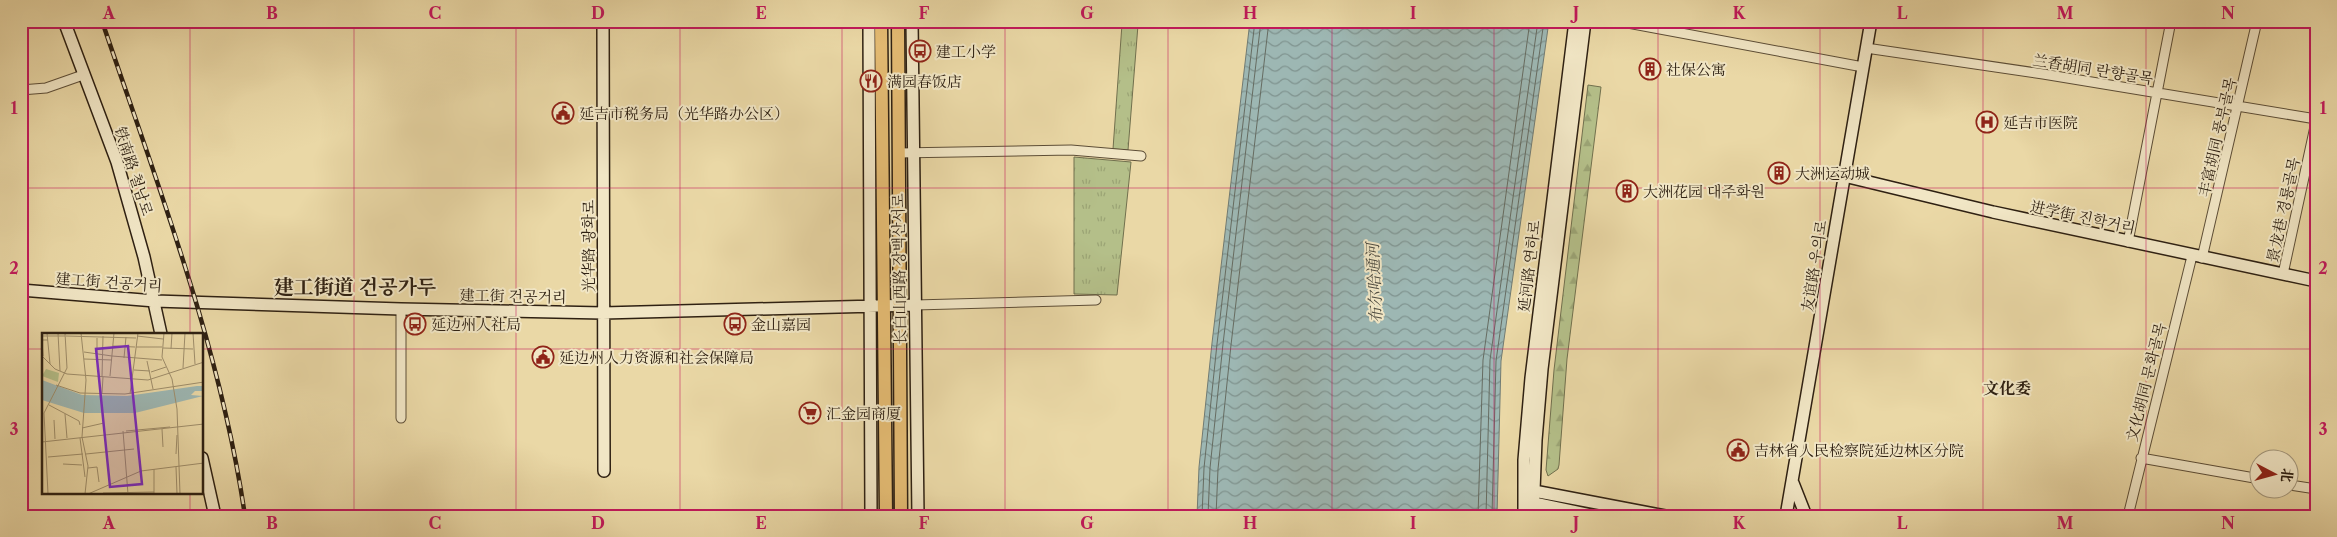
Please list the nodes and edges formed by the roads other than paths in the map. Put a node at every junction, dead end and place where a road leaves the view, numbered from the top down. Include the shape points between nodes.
1 (64, 21) edge
2 (603, 21) edge
3 (869, 21) edge
4 (881, 21) edge
5 (898, 21) edge
6 (912, 21) edge
7 (1574, 21) edge
8 (1585, 21) edge
9 (1617, 21) edge
10 (1870, 21) edge
11 (2171, 21) edge
12 (2258, 21) edge
13 (1866, 48) junction
14 (1863, 67) junction
15 (83, 75) junction
16 (21, 90) edge
17 (2158, 93) junction
18 (2239, 107) junction
19 (2316, 121) edge
20 (898, 153) junction
21 (914, 153) junction
22 (1140, 156) dead end
23 (1844, 176) junction
24 (2128, 242) junction
25 (2197, 257) junction
26 (2283, 274) junction
27 (2316, 281) edge
28 (21, 290) edge
29 (1096, 300) dead end
30 (155, 301) junction
31 (915, 304) junction
32 (899, 305) junction
33 (883, 306) junction
34 (869, 307) junction
35 (401, 309) junction
36 (603, 313) junction
37 (161, 333) edge
38 (401, 418) dead end
39 (2141, 458) junction
40 (204, 467) edge
41 (604, 471) dead end
42 (2250, 477) edge
43 (1792, 482) junction
44 (2300, 487) edge
45 (2316, 490) edge
46 (1529, 493) junction
47 (1534, 503) junction
48 (215, 516) edge
49 (871, 516) edge
50 (886, 516) edge
51 (901, 516) edge
52 (918, 516) edge
53 (1524, 516) edge
54 (1534, 516) edge
55 (1596, 516) edge
56 (1665, 516) edge
57 (1786, 516) edge
58 (1806, 516) edge
59 (2128, 516) edge

1 - 15 main road, 铁南路 철남로
2 - 36 main road, 光华路 광화로
3 - 34 main road, 长白山西路 장백산서로
4 - 33 main road, 长白山西路 장백산서로
5 - 20 main road, 长白山西路 장백산서로
6 - 21 main road, 长白山西路 장백산서로
7 - 46 main road, 延河路 연하로 via 1532,361
8 - 46 main road, 延河路 연하로
9 - 14 street
10 - 13 main road, 友谊路 우의로
11 - 17 street
12 - 18 street, 丰富胡同 풍부골목
13 - 14 main road, 友谊路 우의로
13 - 17 street, 兰香胡同 란향골목
14 - 23 main road, 友谊路 우의로
15 - 16 street via 46,88
15 - 30 main road, 铁南路 철남로 via 117,162
17 - 18 street, 兰香胡同 란향골목
17 - 24 street
18 - 19 street, 兰香胡同 란향골목
18 - 25 street, 丰富胡同 풍부골목
19 - 26 street, 景龙巷 경룡골목
20 - 21 street
20 - 32 main road, 长白山西路 장백산서로
21 - 22 street via 1071,150
21 - 31 main road, 长白山西路 장백산서로
23 - 24 main road, 进学街 진학거리
23 - 43 main road, 友谊路 우의로
24 - 25 main road, 进学街 진학거리
25 - 26 main road, 进学街 진학거리
25 - 39 street, 文化胡同 문화골목
26 - 27 main road, 进学街 진학거리
28 - 30 main road, 建工街 건공거리
29 - 31 street
30 - 35 main road, 建工街 건공거리
30 - 37 main road, 铁南路 철남로
31 - 32 main road, 建工街 건공거리
31 - 52 main road, 长白山西路 장백산서로
32 - 33 main road, 建工街 건공거리
32 - 51 main road, 长白山西路 장백산서로
33 - 34 main road, 建工街 건공거리
33 - 50 main road, 长白山西路 장백산서로
34 - 36 main road, 建工街 건공거리
34 - 49 main road, 长白山西路 장백산서로
35 - 36 main road, 建工街 건공거리
35 - 38 street
36 - 41 main road, 光华路 광화로
39 - 42 street
39 - 59 street, 文化胡同 문화골목
40 - 48 main road
43 - 57 main road, 友谊路 우의로
43 - 58 main road
44 - 45 street
46 - 47 main road
46 - 53 main road, 延河路 연하로
46 - 56 main road
47 - 54 main road
47 - 55 main road

